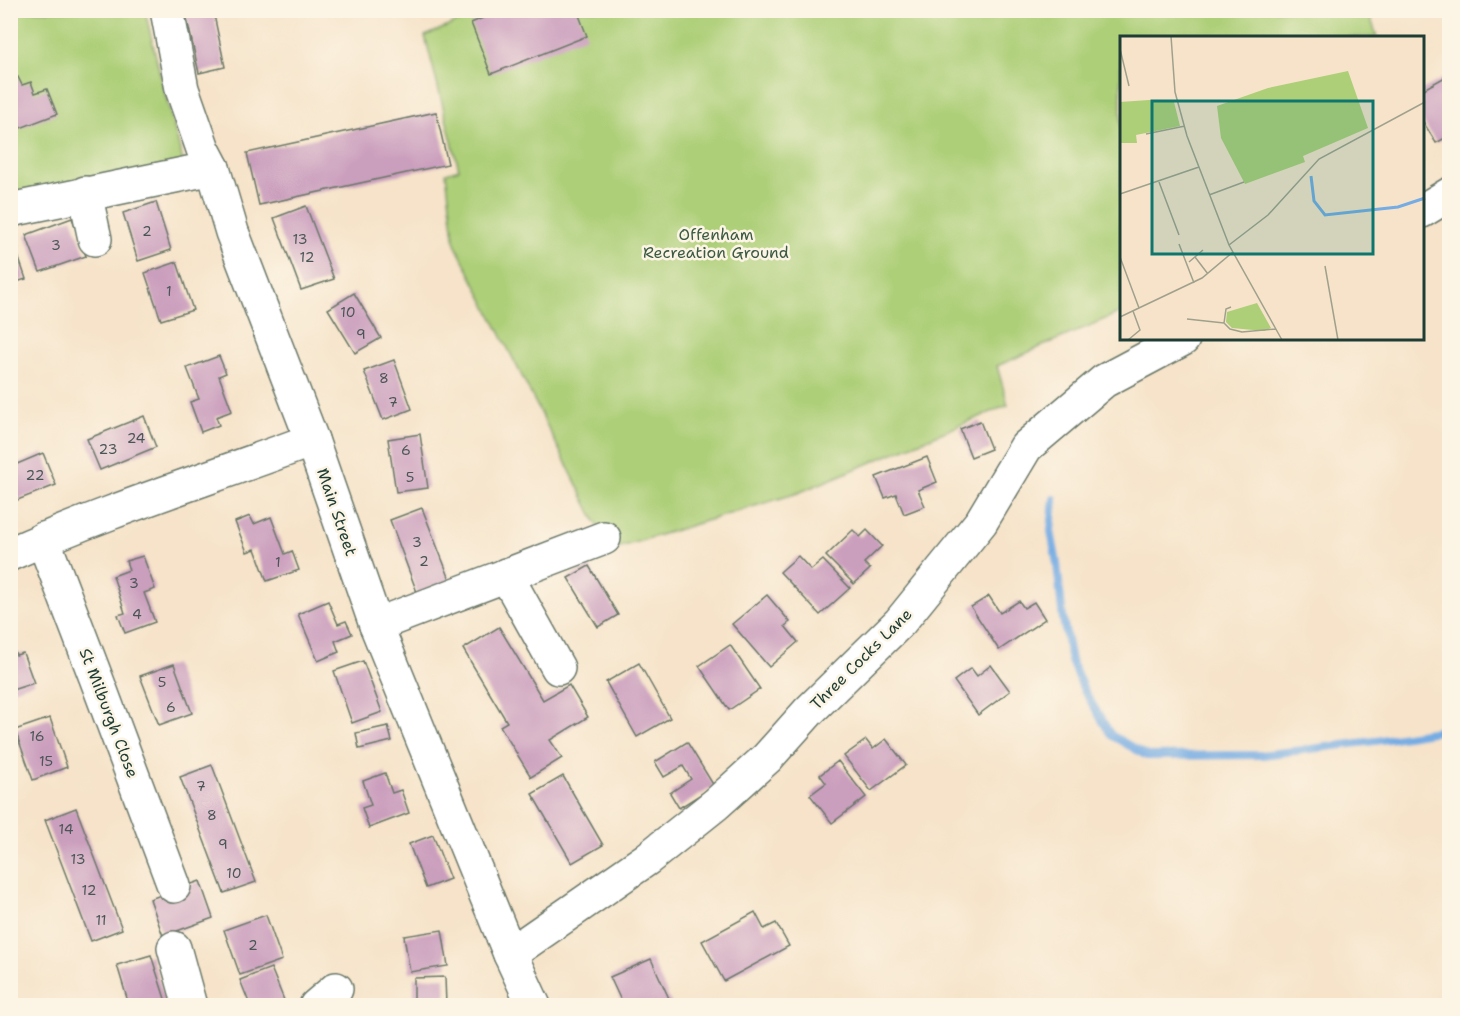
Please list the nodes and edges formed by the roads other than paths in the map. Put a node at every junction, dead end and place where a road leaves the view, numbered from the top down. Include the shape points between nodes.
1 (167, 10) edge
2 (213, 168) junction
3 (85, 193) junction
4 (1449, 194) edge
5 (10, 210) edge
6 (1424, 210) edge
7 (95, 239) dead end
8 (1181, 340) edge
9 (312, 440) junction
10 (604, 538) dead end
11 (43, 539) junction
12 (10, 554) edge
13 (506, 575) junction
14 (376, 625) junction
15 (558, 668) dead end
16 (174, 886) dead end
17 (174, 948) dead end
18 (510, 954) junction
19 (530, 1004) edge
20 (190, 1005) edge

1 - 2 street, Main Street via 182,90
2 - 3 street
2 - 9 street, Main Street via 232,232
3 - 5 street
3 - 7 street
4 - 6 street
8 - 18 street, Three Cocks Lane via 1104,381 1026,447 981,522 900,622 767,758 647,859
9 - 11 street
9 - 14 street, Main Street
10 - 13 street
11 - 12 street
11 - 16 street, St Milburgh Close
13 - 14 street
13 - 15 street
14 - 18 street, Main Street
17 - 20 street
18 - 19 street, Main Street

